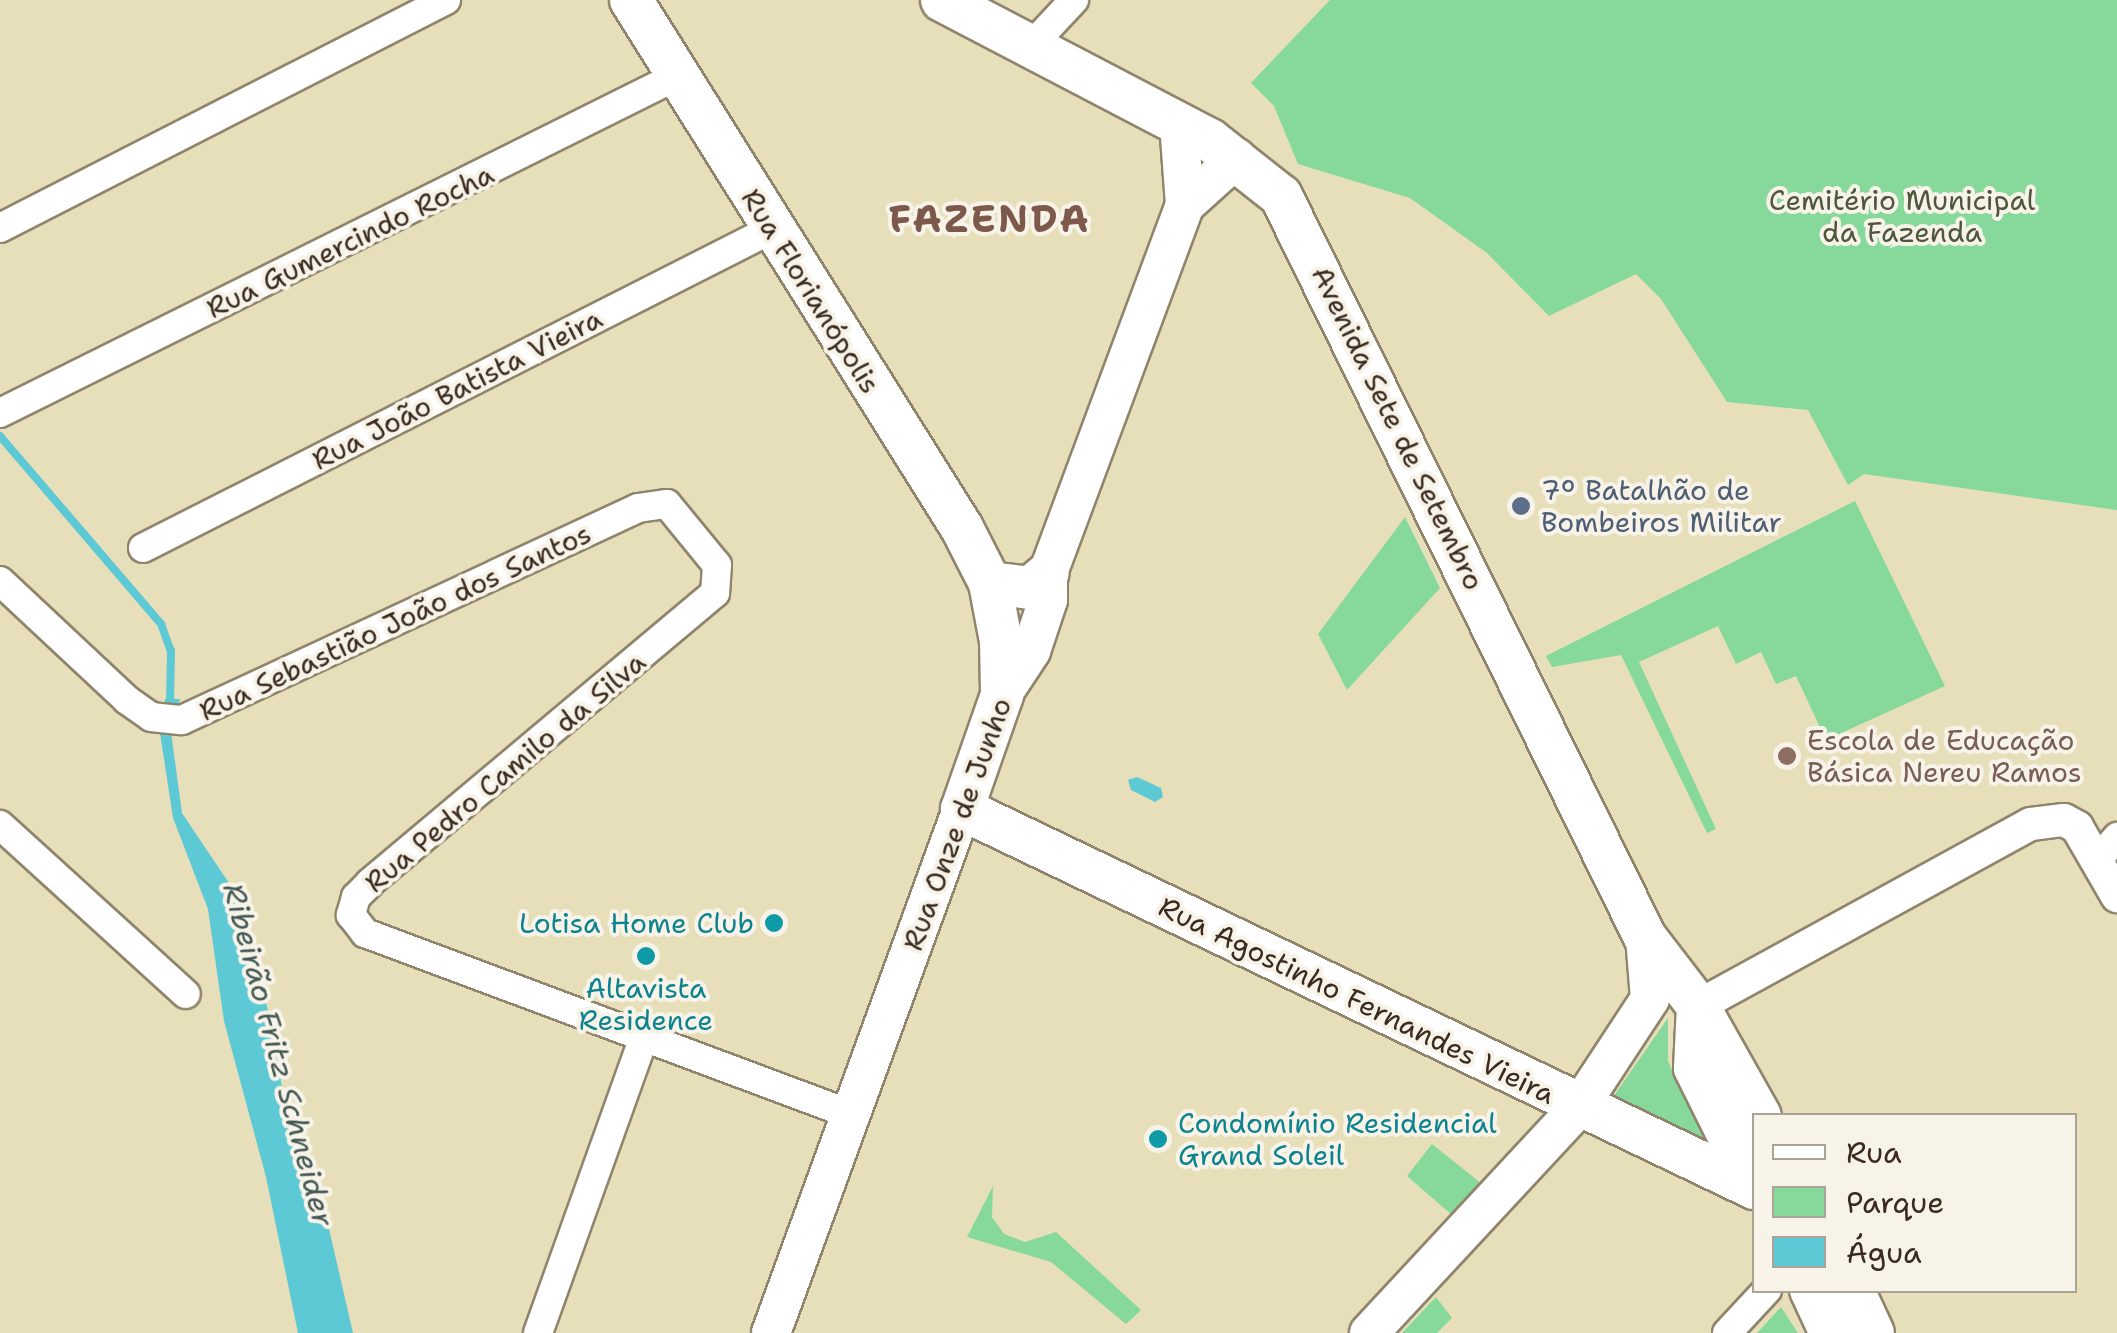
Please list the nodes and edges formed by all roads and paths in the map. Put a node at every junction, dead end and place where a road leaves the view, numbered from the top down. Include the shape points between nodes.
1 (446, 0) edge
2 (632, 0) edge
3 (942, 0) edge
4 (1074, 0) edge
5 (1031, 46) junction
6 (676, 77) junction
7 (1179, 124) junction
8 (1236, 158) junction
9 (1185, 205) junction
10 (0, 228) edge
11 (770, 230) junction
12 (12, 407) edge
13 (658, 502) joint
14 (143, 548) dead end
15 (1048, 573) junction
16 (0, 581) edge
17 (990, 583) junction
18 (1002, 695) junction
19 (962, 809) junction
20 (0, 826) edge
21 (2108, 848) edge
22 (2117, 896) edge
23 (1645, 937) junction
24 (186, 994) dead end
25 (1698, 1006) junction
26 (644, 1036) junction
27 (1578, 1107) junction
28 (1758, 1113) edge
29 (850, 1114) junction
30 (1752, 1183) edge
31 (1752, 1186) edge
32 (1764, 1293) edge
33 (1812, 1293) edge
34 (1854, 1293) edge
35 (538, 1333) edge
36 (771, 1333) edge
37 (1369, 1333) edge
38 (1727, 1333) edge
39 (1831, 1333) edge
40 (1872, 1333) edge

1 - 10 street
2 - 6 main road, Rua Florianópolis
3 - 5 main road, Avenida Sete de Setembro
4 - 5 street
5 - 7 main road, Avenida Sete de Setembro
6 - 11 main road, Rua Florianópolis
6 - 12 street, Rua Gumercindo Rocha
7 - 8 main road, Avenida Sete de Setembro
7 - 9 main road, Rua Onze de Junho
8 - 9 main road, Rua Onze de Junho
8 - 23 main road, Avenida Sete de Setembro via 1292,211
9 - 15 main road, Rua Onze de Junho
11 - 14 street, Rua João Batista Vieira
11 - 17 main road, Rua Florianópolis via 962,528
13 - 16 street, Rua Sebastião João dos Santos via 182,720 152,716
13 - 26 street, Rua Pedro Camilo da Silva via 717,566 715,594 370,883 351,915 366,932
15 - 17 main road via 1030,588
15 - 18 main road, Rua Onze de Junho via 1048,600 1031,651
17 - 18 main road, Rua Florianópolis
18 - 19 main road, Rua Onze de Junho
19 - 27 main road, Rua Agostinho Fernandes Vieira
19 - 29 main road, Rua Onze de Junho
20 - 24 street
21 - 22 street
21 - 25 street via 2064,820 2030,824
23 - 25 main road, Avenida Sete de Setembro
23 - 27 main road via 1654,982 1650,999
25 - 28 main road, Avenida Sete de Setembro
25 - 30 main road via 1695,1068
26 - 29 street, Rua Pedro Camilo da Silva
26 - 35 street
27 - 31 main road, Rua Agostinho Fernandes Vieira
27 - 37 main road
29 - 36 main road, Rua Onze de Junho
32 - 38 street
33 - 39 main road
34 - 40 main road

